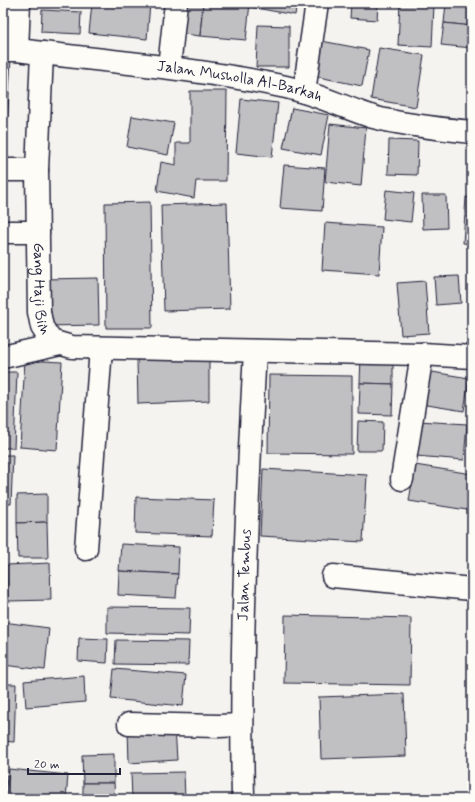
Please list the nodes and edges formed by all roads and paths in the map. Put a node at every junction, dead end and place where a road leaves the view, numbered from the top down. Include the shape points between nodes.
1 (19, 3) edge
2 (176, 3) edge
3 (317, 3) edge
4 (10, 50) edge
5 (42, 54) junction
6 (169, 67) junction
7 (304, 92) junction
8 (472, 132) edge
9 (3, 170) edge
10 (37, 170) junction
11 (3, 232) edge
12 (38, 232) junction
13 (60, 344) junction
14 (101, 348) junction
15 (255, 351) junction
16 (422, 354) junction
17 (472, 356) edge
18 (3, 357) edge
19 (402, 479) dead end
20 (86, 549) dead end
21 (333, 576) dead end
22 (472, 589) edge
23 (129, 724) dead end
24 (242, 725) junction
25 (243, 799) edge

1 - 4 street
2 - 6 street
3 - 7 street
4 - 5 street, Jalan Musholla Al-Barkah
5 - 6 street, Jalan Musholla Al-Barkah
5 - 10 street, Gang Haji Biih
6 - 7 street, Jalan Musholla Al-Barkah
7 - 8 street, Jalan Musholla Al-Barkah via 374,117
9 - 10 street
10 - 12 street, Gang Haji Biih
11 - 12 street
12 - 13 street, Gang Haji Biih via 39,312 42,327 51,341
13 - 14 street, Gang Haji Biih
13 - 18 street
14 - 15 street, Gang Haji Biih
14 - 20 street
15 - 16 street, Gang Haji Biih
15 - 24 street, Jalan Tembus via 249,458
16 - 17 street, Gang Haji Biih
16 - 19 street
21 - 22 street
23 - 24 street
24 - 25 street, Jalan Tembus

